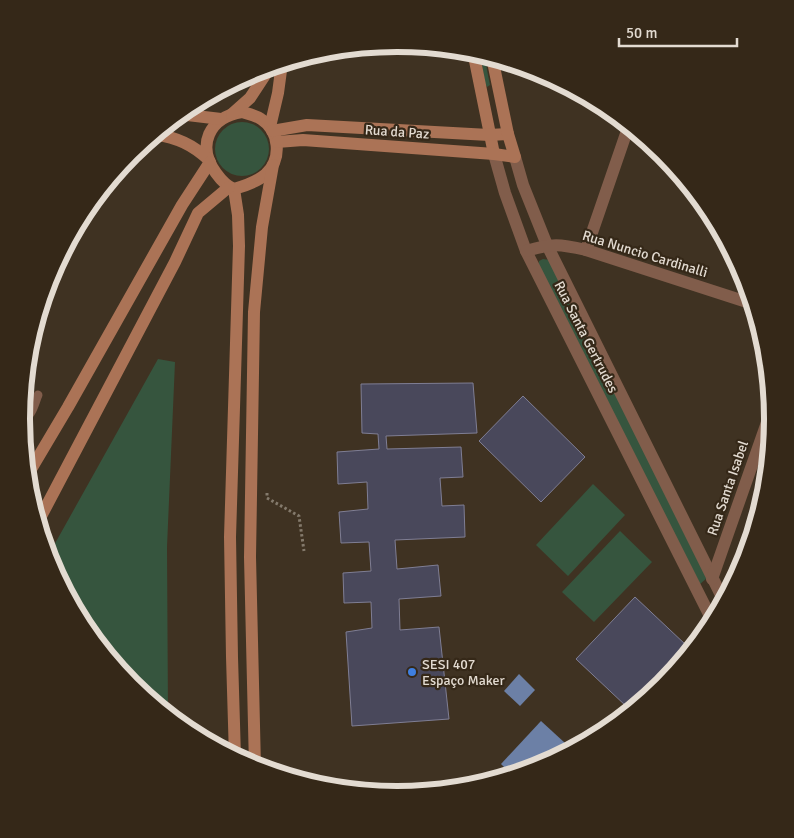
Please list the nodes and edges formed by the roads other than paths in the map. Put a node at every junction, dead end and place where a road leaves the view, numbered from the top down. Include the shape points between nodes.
1 (475, 61) edge
2 (494, 65) edge
3 (281, 70) edge
4 (264, 77) edge
5 (192, 115) edge
6 (226, 116) junction
7 (273, 133) junction
8 (626, 133) edge
9 (508, 134) junction
10 (489, 135) junction
11 (164, 136) edge
12 (494, 154) junction
13 (515, 157) junction
14 (209, 161) junction
15 (273, 165) junction
16 (231, 188) junction
17 (547, 244) junction
18 (586, 250) junction
19 (526, 251) junction
20 (745, 301) edge
21 (38, 395) dead end
22 (30, 415) edge
23 (763, 432) edge
24 (33, 466) edge
25 (43, 513) edge
26 (712, 579) junction
27 (720, 593) edge
28 (708, 613) edge
29 (235, 748) edge
30 (255, 757) edge

1 - 10 street, Rua Santa Gertrudes
2 - 9 street, Rua Santa Gertrudes
3 - 7 street
4 - 6 street via 250,98
5 - 6 street
6 - 7 street via 242,112 253,114 263,119
6 - 14 street via 213,127 208,137
7 - 10 street, Rua da Paz via 307,125
7 - 12 street, Rua da Paz via 303,140
7 - 15 street via 277,154
8 - 18 street
9 - 10 street, Rua da Paz
9 - 13 street, Rua Santa Gertrudes
10 - 12 street, Rua Santa Gertrudes
11 - 14 street via 178,138 195,147
12 - 13 street, Rua da Paz
12 - 19 street, Rua Santa Gertrudes via 504,193
13 - 17 street, Rua Santa Gertrudes
14 - 16 street via 222,181
14 - 24 street
15 - 16 street via 256,181
15 - 30 street via 262,227 254,312 250,557
16 - 25 street via 198,213
16 - 29 street via 238,215 239,238 230,537
17 - 18 street, Rua Nuncio Cardinalli
17 - 19 street, Rua Nuncio Cardinalli
17 - 26 street, Rua Santa Gertrudes
18 - 20 street, Rua Nuncio Cardinalli
19 - 28 street, Rua Santa Gertrudes
21 - 22 lane
23 - 26 street, Rua Santa Isabel
26 - 27 street, Rua Santa Gertrudes

